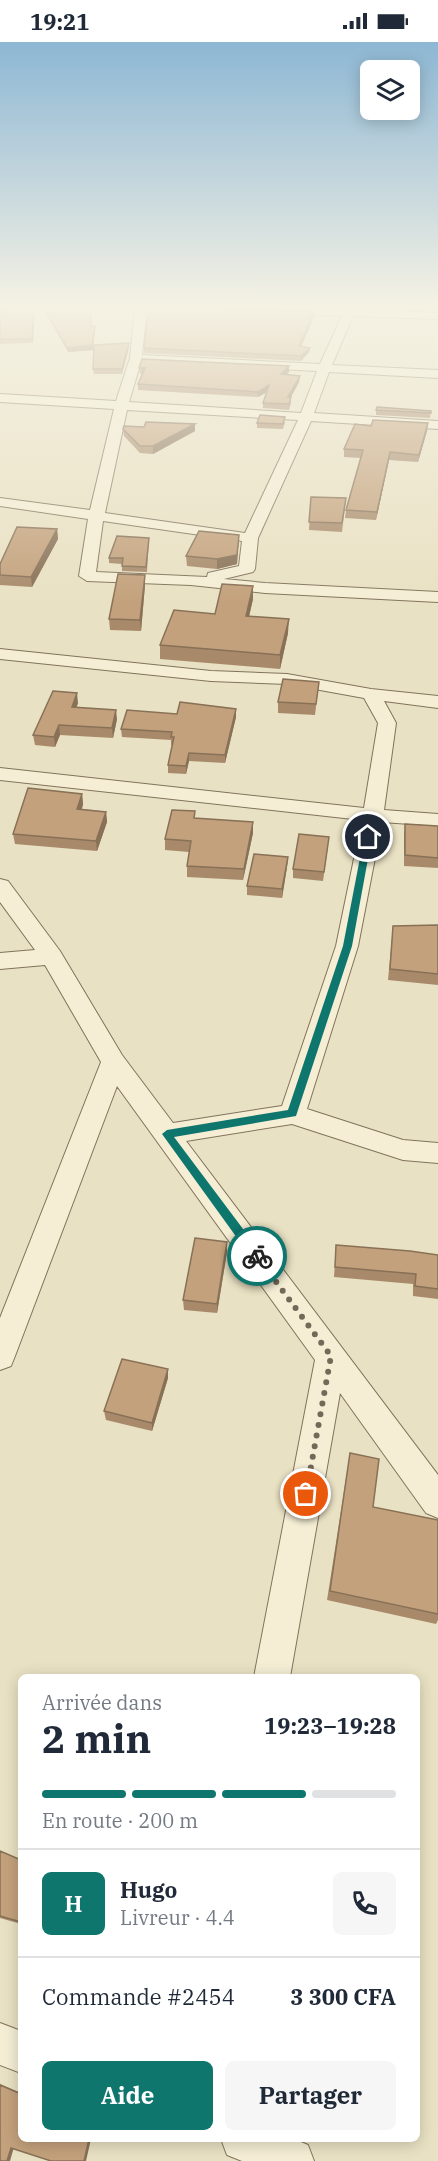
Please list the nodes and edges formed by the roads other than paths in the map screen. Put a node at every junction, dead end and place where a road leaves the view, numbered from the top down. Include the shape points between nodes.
1 (106, 406) edge
2 (310, 406) edge
3 (121, 407) junction
4 (306, 417) junction
5 (438, 425) edge
6 (0, 502) edge
7 (98, 515) junction
8 (250, 538) junction
9 (191, 580) junction
10 (438, 597) edge
11 (0, 654) edge
12 (371, 694) junction
13 (438, 702) edge
14 (0, 774) edge
15 (372, 815) junction
16 (438, 820) edge
17 (0, 886) edge
18 (52, 957) junction
19 (0, 961) edge
20 (113, 1062) junction
21 (292, 1114) junction
22 (167, 1134) junction
23 (438, 1153) edge
24 (0, 1356) edge
25 (331, 1356) junction
26 (427, 1470) edge
27 (438, 1502) edge
28 (273, 1674) edge
29 (0, 2044) edge
30 (18, 2051) edge
31 (250, 2142) edge
32 (292, 2161) edge

1 - 3 street
2 - 4 street
3 - 4 street
3 - 7 street
4 - 5 street
4 - 8 street
6 - 7 street
7 - 8 street
7 - 9 street via 87,576
8 - 9 street via 247,569
9 - 10 street
11 - 12 street via 211,676 287,679
12 - 13 street
12 - 15 street via 387,723
14 - 15 street
15 - 16 street
15 - 21 street via 347,946
17 - 18 street
18 - 19 street
18 - 20 street
20 - 22 street
20 - 24 street
21 - 22 street
21 - 23 street via 403,1150
22 - 25 street
25 - 26 street
25 - 28 street
26 - 27 street
29 - 30 street
31 - 32 street

